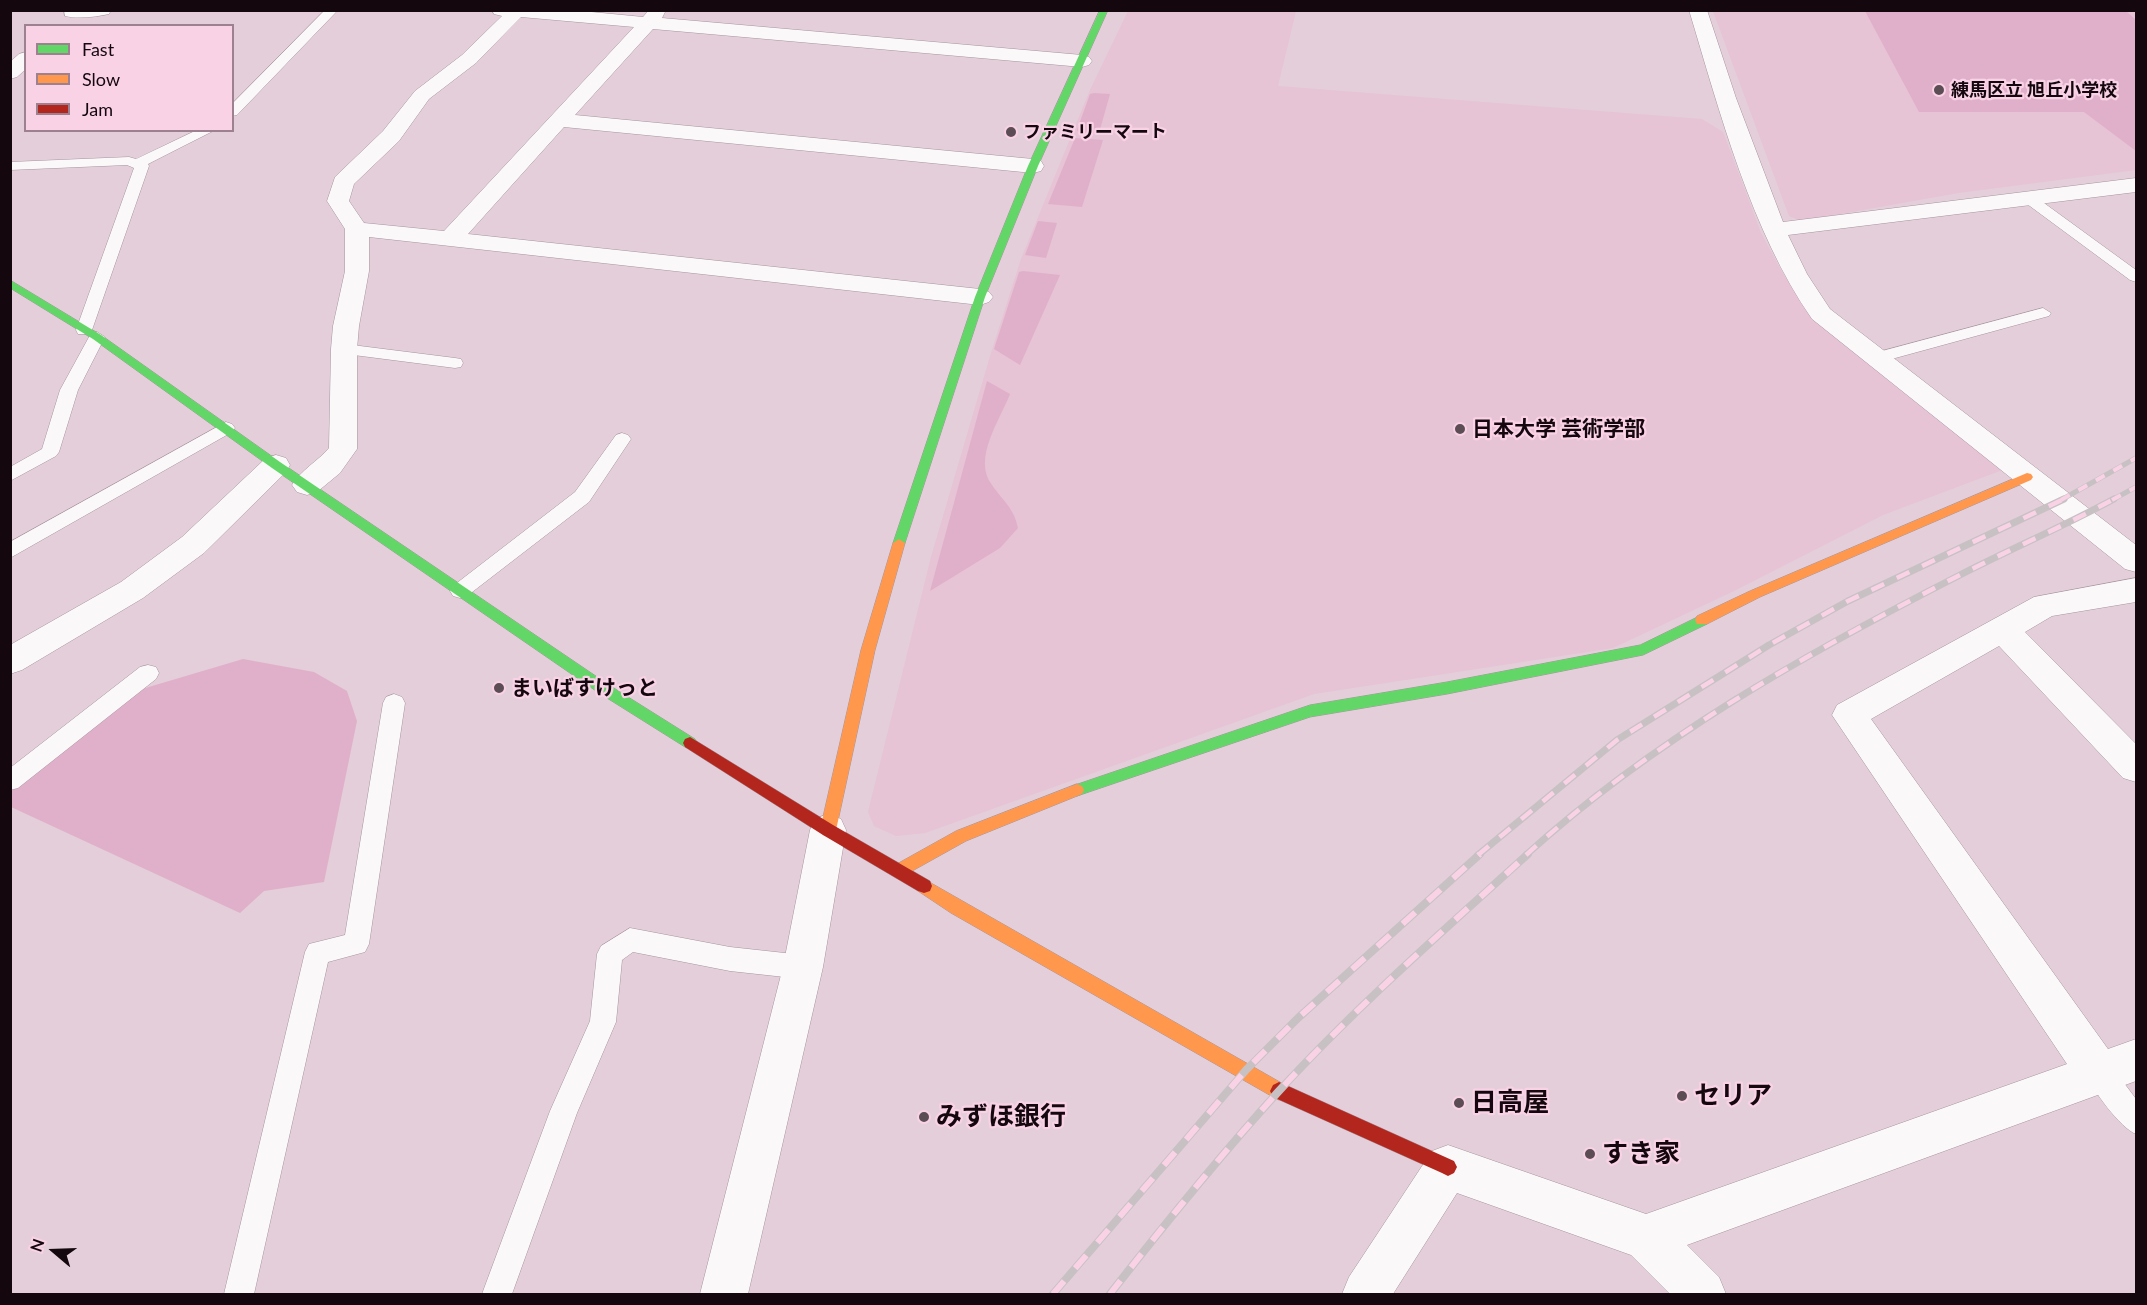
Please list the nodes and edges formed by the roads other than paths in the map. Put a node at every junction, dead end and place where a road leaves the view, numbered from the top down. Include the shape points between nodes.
1 (102, 10) edge
2 (332, 10) edge
3 (501, 10) edge
4 (1104, 10) edge
5 (1698, 10) edge
6 (73, 11) edge
7 (518, 11) edge
8 (654, 17) edge
9 (60, 24) edge
10 (24, 60) edge
11 (1082, 61) junction
12 (10, 73) edge
13 (234, 110) edge
14 (558, 120) junction
15 (205, 132) edge
16 (136, 164) junction
17 (10, 166) edge
18 (1034, 166) junction
19 (2136, 185) edge
20 (2028, 198) junction
21 (357, 229) junction
22 (1774, 230) junction
23 (450, 239) junction
24 (2136, 263) edge
25 (2120, 265) junction
26 (2136, 277) edge
27 (10, 283) edge
28 (980, 297) junction
29 (2043, 313) dead end
30 (90, 333) junction
31 (344, 349) junction
32 (1877, 358) junction
33 (454, 363) dead end
34 (226, 428) junction
35 (622, 439) dead end
36 (276, 465) junction
37 (10, 475) edge
38 (2028, 477) junction
39 (307, 485) junction
40 (10, 550) edge
41 (2136, 561) edge
42 (2136, 590) edge
43 (460, 591) junction
44 (2001, 628) junction
45 (10, 661) edge
46 (148, 673) dead end
47 (394, 703) dead end
48 (2136, 767) edge
49 (10, 781) edge
50 (828, 830) junction
51 (900, 870) junction
52 (803, 967) junction
53 (2118, 1067) edge
54 (2136, 1120) edge
55 (1448, 1167) junction
56 (1646, 1237) junction
57 (239, 1294) edge
58 (497, 1294) edge
59 (724, 1294) edge
60 (1366, 1294) edge
61 (1702, 1294) edge

1 - 6 street
2 - 13 lane
3 - 7 street
4 - 11 street
5 - 22 street
6 - 9 street
7 - 8 street
7 - 21 street via 469,59 422,95 391,136 343,182 338,201
8 - 11 street
8 - 14 street
10 - 12 street
11 - 18 street
14 - 18 street
14 - 23 street
15 - 16 lane
16 - 17 lane via 129,161
16 - 30 lane via 142,166
18 - 28 street
19 - 20 street
20 - 22 street
20 - 25 lane
21 - 23 street
21 - 31 street via 357,271
22 - 32 street via 1795,274 1821,314
23 - 28 street
24 - 25 lane
25 - 26 lane
27 - 30 street
28 - 50 street via 885,585 855,698
29 - 32 lane
30 - 34 street
30 - 37 lane via 50,452
31 - 33 lane
31 - 39 street via 343,449
32 - 38 street
34 - 36 street
34 - 40 lane
35 - 43 lane via 582,497
36 - 39 street
36 - 45 street via 192,546 132,590
38 - 41 street
38 - 51 street via 1755,594 1643,650 1310,711 1104,780 961,836
39 - 43 street
42 - 44 street via 2045,604
43 - 50 street via 604,689
44 - 48 street
44 - 53 street via 1849,715
46 - 49 lane
47 - 57 lane via 356,944 318,952
50 - 51 street
50 - 52 street
51 - 55 street via 957,908 1279,1091
52 - 58 lane via 730,959 630,940 610,954 603,1022 564,1111
52 - 59 street
53 - 54 lane
53 - 56 street
55 - 56 street
55 - 60 street
56 - 61 street

